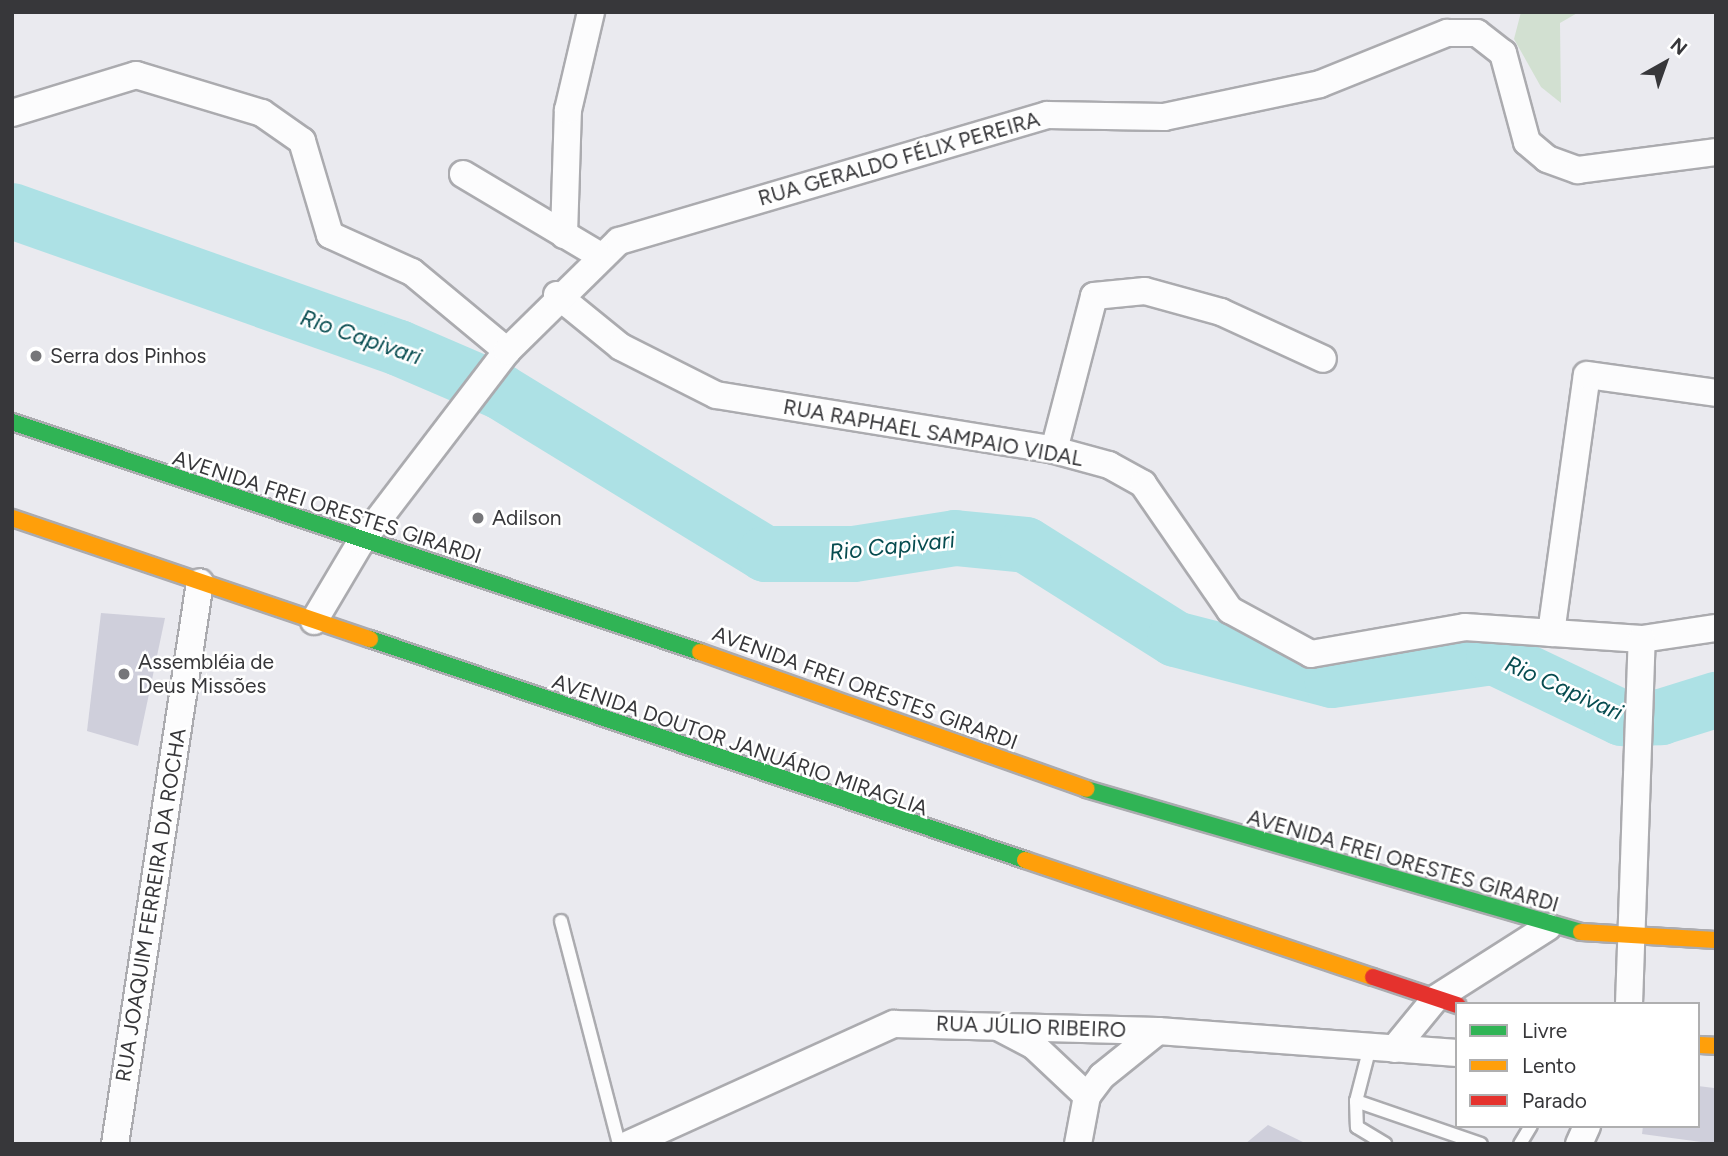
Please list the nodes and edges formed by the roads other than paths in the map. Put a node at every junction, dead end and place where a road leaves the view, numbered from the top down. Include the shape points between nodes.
1 (591, 12) edge
2 (12, 113) edge
3 (1716, 152) edge
4 (463, 174) dead end
5 (564, 235) junction
6 (601, 257) junction
7 (557, 295) junction
8 (507, 351) junction
9 (1322, 359) dead end
10 (1716, 393) edge
11 (12, 422) edge
12 (1054, 450) junction
13 (12, 519) edge
14 (361, 542) junction
15 (200, 582) junction
16 (314, 621) junction
17 (1716, 628) edge
18 (1551, 633) junction
19 (1641, 643) junction
20 (561, 921) dead end
21 (1548, 927) junction
22 (1634, 939) junction
23 (1716, 940) edge
24 (1446, 1002) edge
25 (1629, 1002) edge
26 (991, 1023) junction
27 (1158, 1031) junction
28 (1382, 1048) junction
29 (1455, 1052) edge
30 (1087, 1096) junction
31 (1356, 1101) junction
32 (1530, 1128) edge
33 (1586, 1128) edge
34 (115, 1144) edge
35 (619, 1144) edge
36 (629, 1144) edge
37 (1077, 1144) edge
38 (1385, 1144) edge
39 (1481, 1144) edge
40 (1520, 1144) edge
41 (1579, 1144) edge

1 - 5 street via 568,110
2 - 8 street via 136,75 262,113 302,141 330,234 412,272
3 - 6 street, RUA GERALDO FÉLIX PEREIRA via 1578,170 1547,159 1527,142 1503,53 1477,33 1447,33 1320,84 1177,114 1047,115 619,241
4 - 5 street
5 - 6 street
6 - 7 street, RUA GERALDO FÉLIX PEREIRA
7 - 8 street, RUA GERALDO FÉLIX PEREIRA
7 - 12 street, RUA RAPHAEL SAMPAIO VIDAL via 621,347 716,395
8 - 14 street, RUA GERALDO FÉLIX PEREIRA
9 - 12 street via 1145,291 1094,296
10 - 18 street via 1587,375
11 - 14 main road, AVENIDA FREI ORESTES GIRARDI
12 - 18 street, RUA RAPHAEL SAMPAIO VIDAL via 1109,465 1143,484 1230,610 1311,653 1465,627
13 - 15 main road, AVENIDA DOUTOR JANUÁRIO MIRAGLIA
14 - 16 street, RUA GERALDO FÉLIX PEREIRA
14 - 21 main road, AVENIDA FREI ORESTES GIRARDI via 655,636 1088,790
15 - 16 main road, AVENIDA DOUTOR JANUÁRIO MIRAGLIA
15 - 34 street, RUA JOAQUIM FERREIRA DA ROCHA
16 - 24 main road, AVENIDA DOUTOR JANUÁRIO MIRAGLIA
17 - 19 street, RUA RAPHAEL SAMPAIO VIDAL
18 - 19 street, RUA RAPHAEL SAMPAIO VIDAL
19 - 22 street
20 - 35 lane
21 - 22 main road, AVENIDA FREI ORESTES GIRARDI
21 - 24 street
22 - 23 main road, AVENIDA FREI ORESTES GIRARDI
22 - 25 street
24 - 28 street
26 - 27 street, RUA JÚLIO RIBEIRO
26 - 30 street via 1034,1046
26 - 36 street, RUA JÚLIO RIBEIRO via 894,1024
27 - 28 street, RUA JÚLIO RIBEIRO
27 - 30 street
28 - 29 street, RUA JÚLIO RIBEIRO
28 - 31 lane
30 - 37 street
31 - 38 lane via 1357,1127
31 - 39 lane
32 - 40 lane
33 - 41 street

